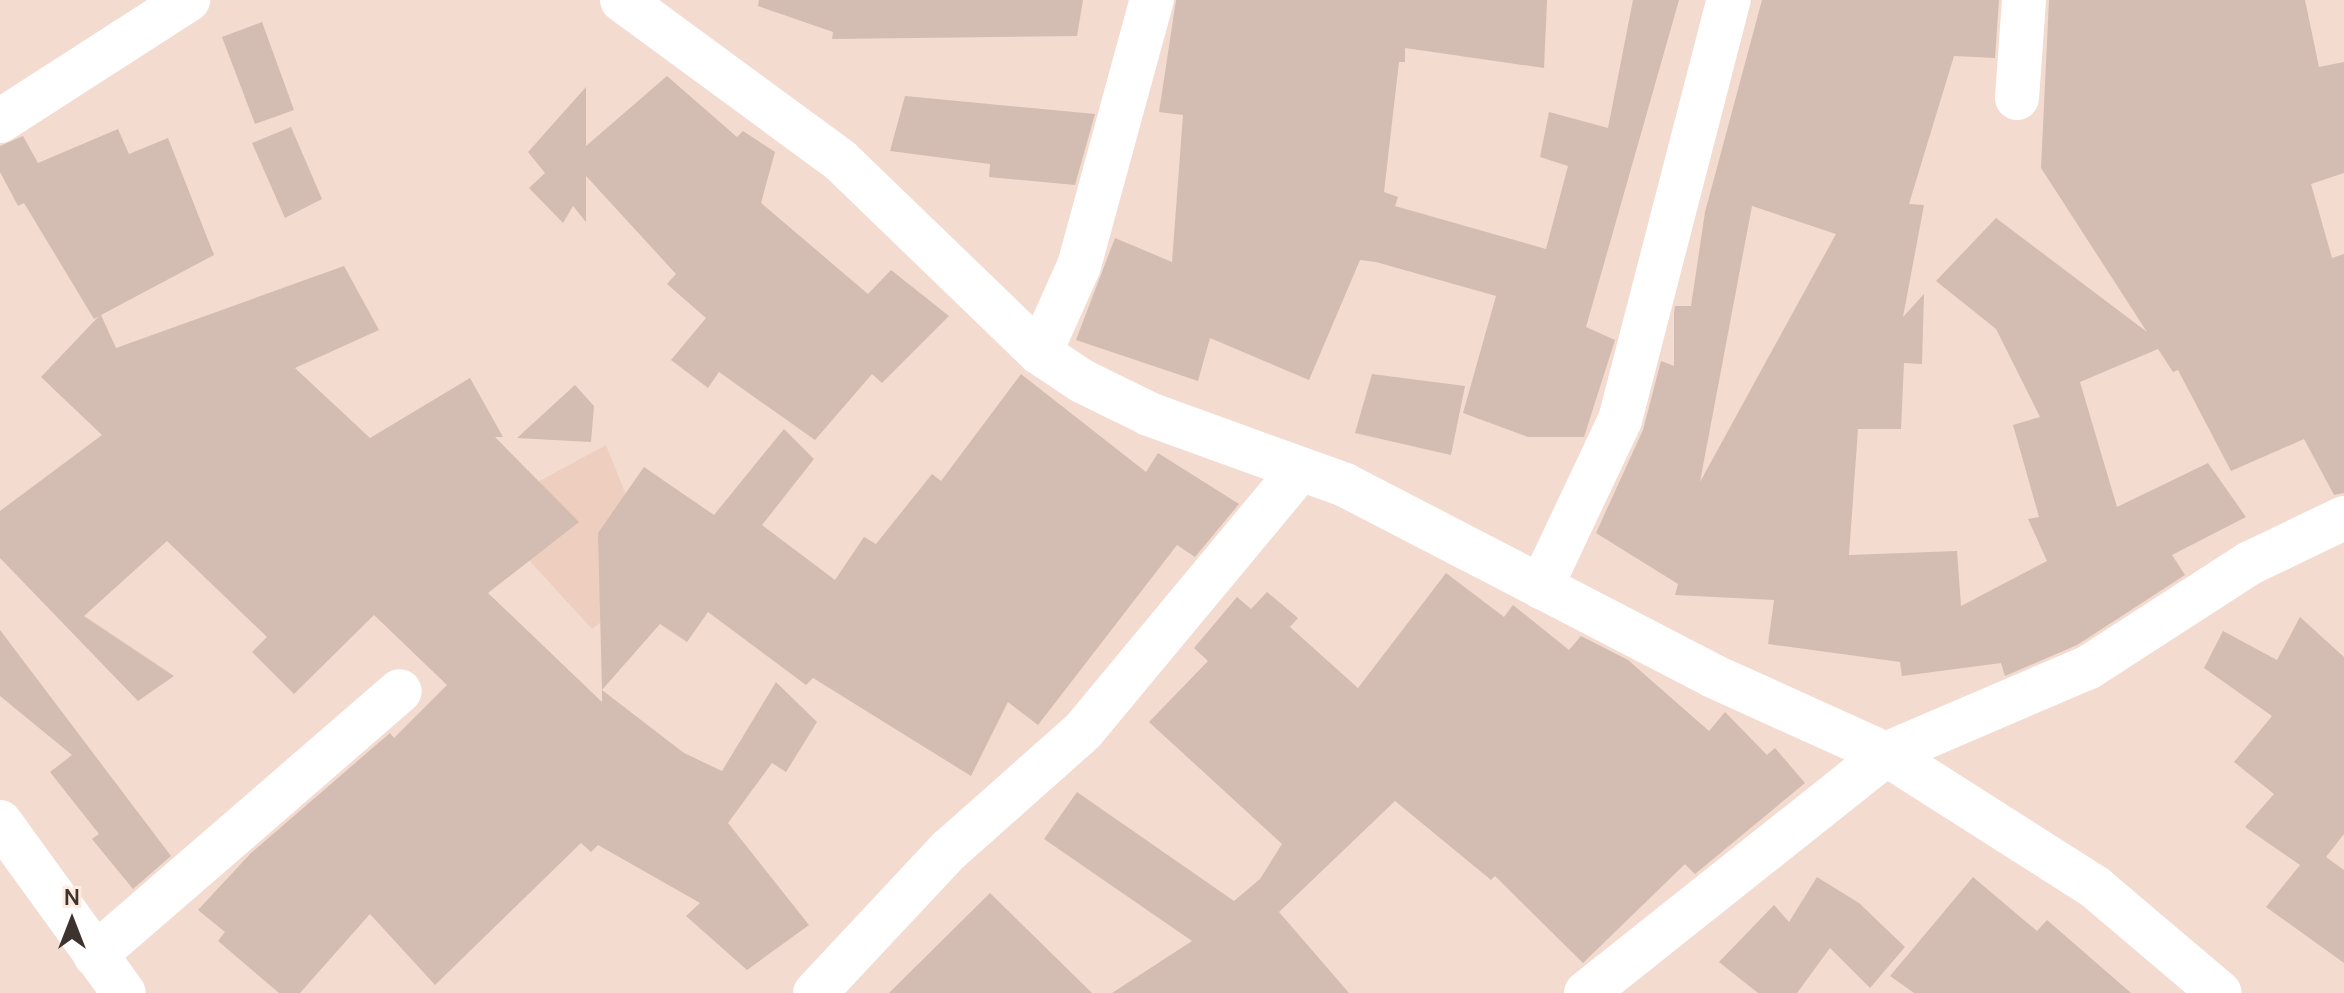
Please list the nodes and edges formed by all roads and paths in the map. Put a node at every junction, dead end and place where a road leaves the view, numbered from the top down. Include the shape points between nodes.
1 (188, 0) edge
2 (622, 0) edge
3 (1152, 0) edge
4 (1729, 0) edge
5 (2024, 0) edge
6 (2017, 98) dead end
7 (0, 121) edge
8 (1040, 353) junction
9 (1300, 470) junction
10 (2344, 518) edge
11 (1541, 587) junction
12 (400, 691) dead end
13 (1886, 754) junction
14 (0, 822) edge
15 (95, 955) junction
16 (124, 993) edge
17 (815, 993) edge
18 (1586, 993) edge
19 (2220, 993) edge

1 - 7 street
2 - 8 street via 840,160
3 - 8 street via 1079,266
4 - 11 street via 1620,420
5 - 6 street
8 - 9 street via 1149,414
9 - 11 street via 1394,508
9 - 17 street via 1083,731 949,850
10 - 13 street via 2250,563 2089,667
11 - 13 street via 1713,676
12 - 15 street
13 - 18 street
13 - 19 street via 2096,888
14 - 15 street
15 - 16 street

